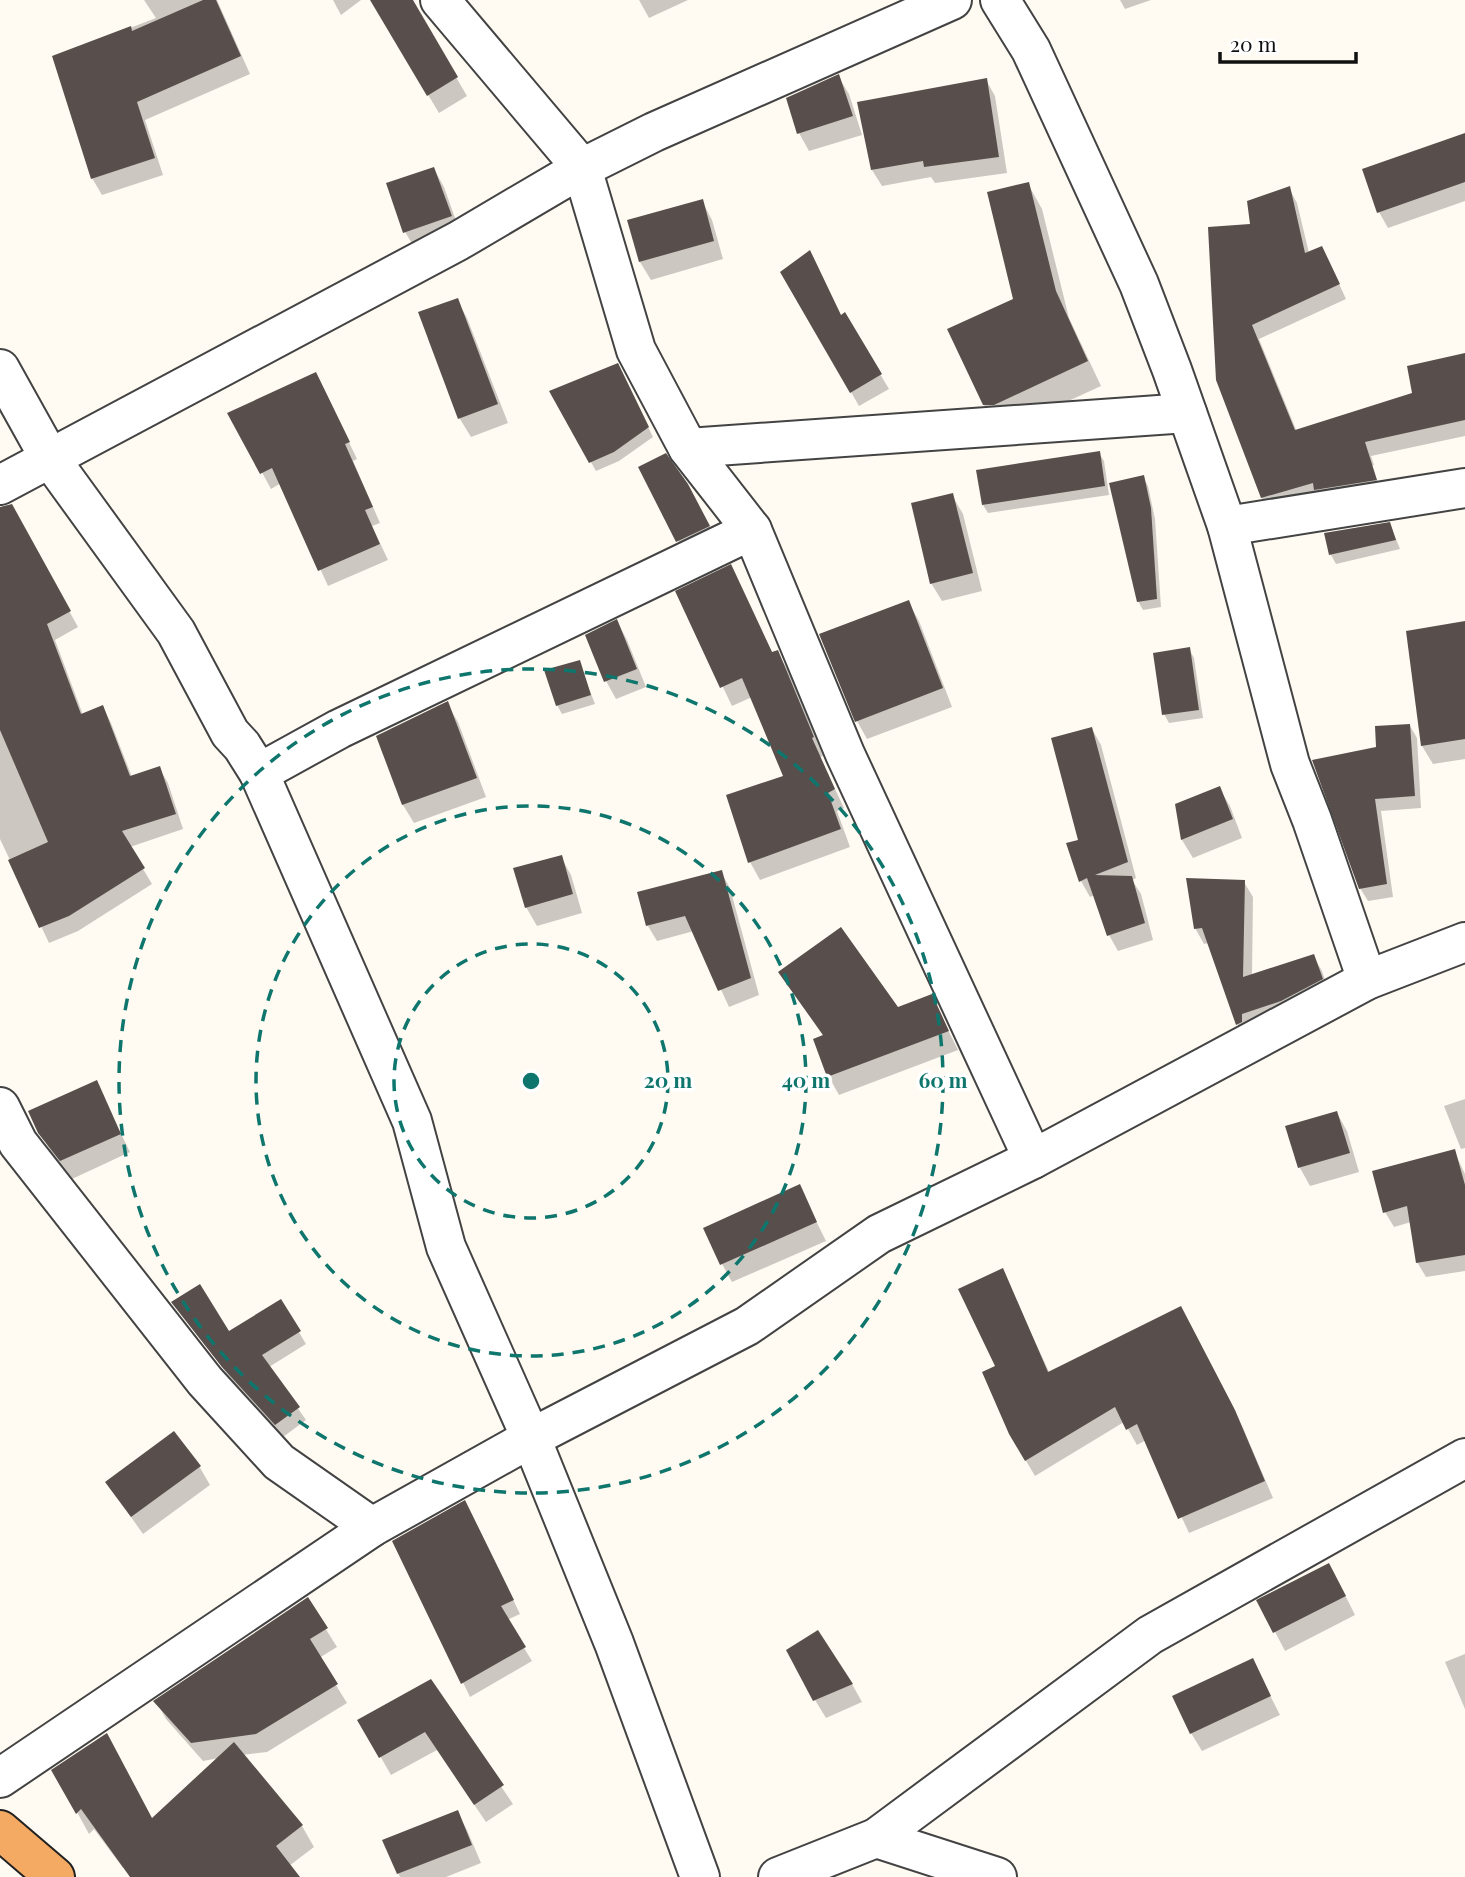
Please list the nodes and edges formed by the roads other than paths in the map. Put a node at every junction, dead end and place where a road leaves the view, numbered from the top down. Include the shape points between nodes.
1 (440, 0) edge
2 (952, 0) edge
3 (1000, 0) edge
4 (582, 168) junction
5 (0, 369) edge
6 (1187, 413) junction
7 (688, 448) junction
8 (49, 457) junction
9 (0, 485) edge
10 (1465, 488) edge
11 (1227, 526) junction
12 (752, 530) junction
13 (259, 773) junction
14 (1465, 942) edge
15 (1367, 980) junction
16 (0, 1107) edge
17 (1033, 1159) junction
18 (531, 1438) junction
19 (1465, 1458) edge
20 (372, 1527) junction
21 (0, 1778) edge
22 (0, 1830) edge
23 (876, 1838) junction
24 (55, 1877) edge
25 (700, 1877) edge
26 (778, 1877) edge
27 (997, 1877) edge

1 - 4 street
2 - 4 street
3 - 6 street via 1031,50 1139,284
4 - 7 street via 636,350
4 - 8 street via 458,241
5 - 8 street
6 - 7 street
6 - 11 street
7 - 12 street
8 - 9 street
8 - 13 street via 176,632 230,733
10 - 11 street
11 - 15 street via 1290,764
12 - 13 street via 339,729
12 - 17 street via 845,754
13 - 18 street via 412,1121 446,1248
14 - 15 street
15 - 17 street
16 - 20 street via 18,1143 205,1381 279,1462
17 - 18 street via 879,1234 747,1326
18 - 20 street
18 - 25 street via 614,1643
19 - 23 street via 1150,1635
20 - 21 street
22 - 24 highway
23 - 26 street
23 - 27 street

